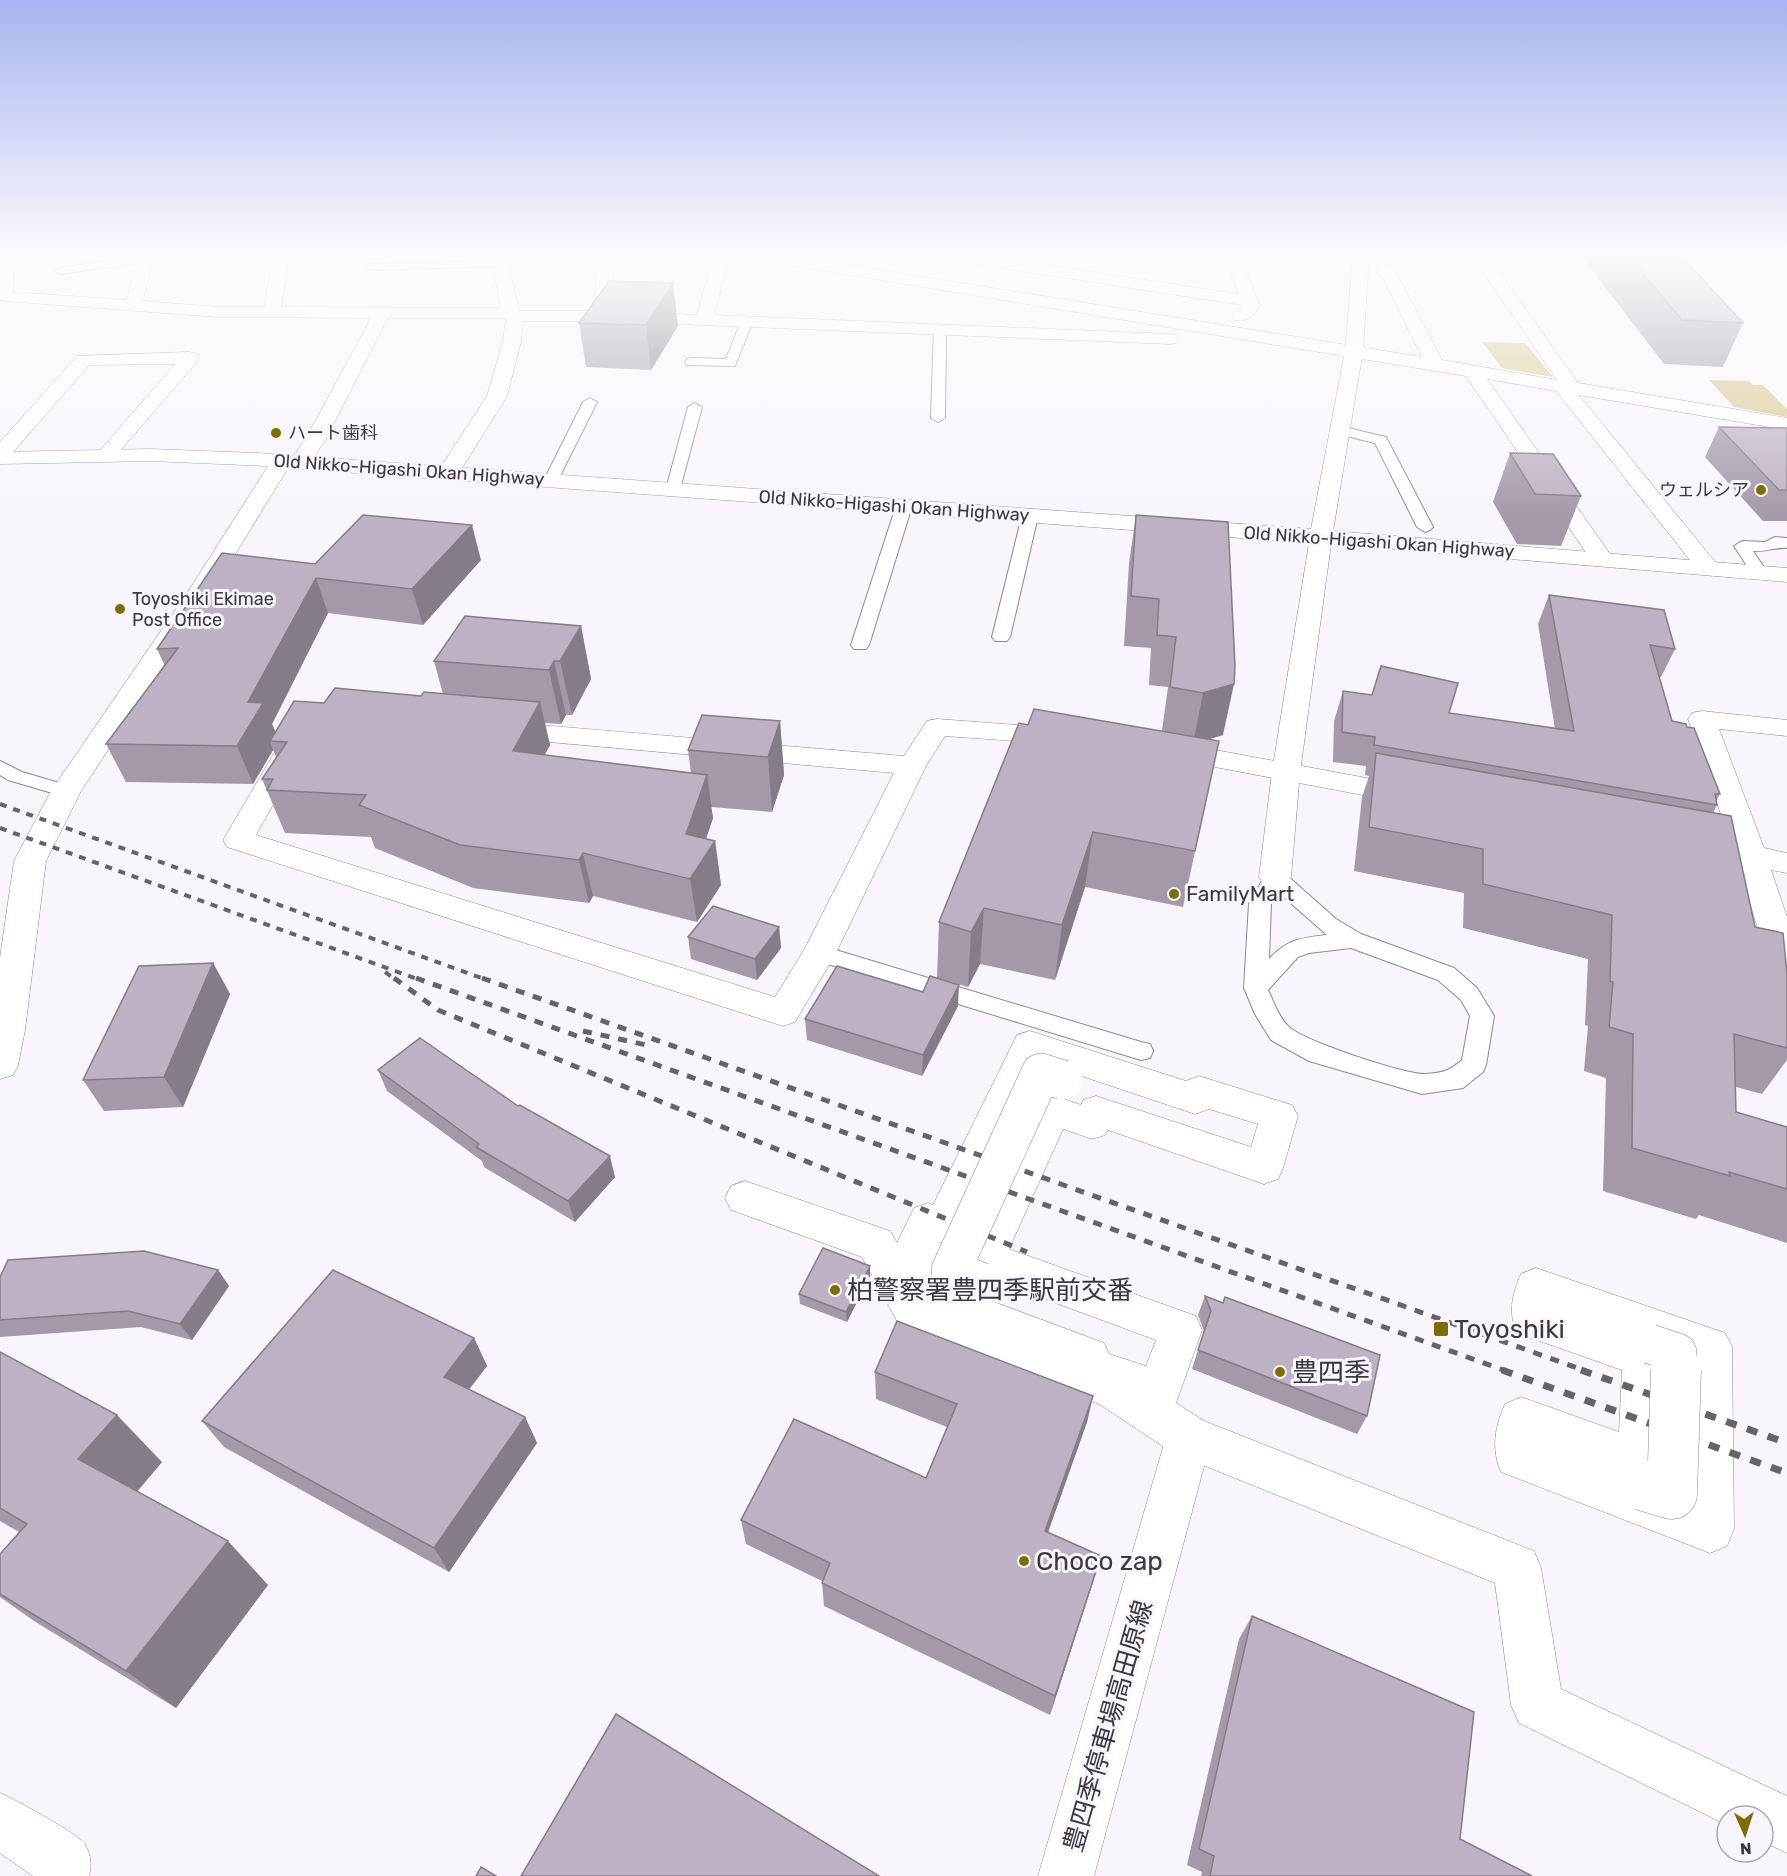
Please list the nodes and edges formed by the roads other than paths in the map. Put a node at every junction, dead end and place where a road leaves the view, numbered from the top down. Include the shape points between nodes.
1 (365, 345) edge
2 (511, 345) edge
3 (738, 345) edge
4 (940, 345) edge
5 (1315, 345) edge
6 (1354, 345) edge
7 (1425, 345) edge
8 (1538, 345) edge
9 (1354, 351) junction
10 (691, 362) dead end
11 (1435, 365) junction
12 (1472, 371) junction
13 (1567, 388) junction
14 (590, 402) dead end
15 (695, 407) dead end
16 (938, 418) dead end
17 (1787, 424) edge
18 (1339, 430) junction
19 (106, 455) junction
20 (0, 457) edge
21 (291, 462) junction
22 (448, 473) junction
23 (550, 480) junction
24 (673, 489) junction
25 (904, 506) junction
26 (1030, 516) junction
27 (1425, 527) dead end
28 (1321, 537) junction
29 (1787, 543) edge
30 (1601, 558) junction
31 (1708, 568) junction
32 (1759, 572) junction
33 (1787, 575) edge
34 (1001, 637) dead end
35 (860, 645) dead end
36 (476, 727) edge
37 (1787, 728) edge
38 (300, 732) edge
39 (1090, 738) edge
40 (1148, 746) edge
41 (912, 766) junction
42 (0, 767) edge
43 (1286, 772) junction
44 (66, 791) junction
45 (1433, 799) edge
46 (1671, 842) edge
47 (1751, 856) junction
48 (1787, 863) edge
49 (1275, 877) junction
50 (1353, 940) junction
51 (819, 953) junction
52 (1787, 968) edge
53 (1256, 988) junction
54 (1141, 1051) dead end
55 (0, 1065) edge
56 (1063, 1080) dead end
57 (745, 1198) dead end
58 (980, 1282) dead end
59 (1536, 1287) joint
60 (1180, 1330) joint
61 (1650, 1344) dead end
62 (1189, 1437) junction
63 (1642, 1485) dead end
64 (0, 1821) edge
65 (1787, 1824) edge
66 (61, 1876) edge
67 (1066, 1876) edge

1 - 21 street via 315,441
2 - 22 street via 497,396
3 - 10 lane via 731,363
4 - 16 lane
5 - 9 street
6 - 9 street
7 - 11 street
8 - 13 street
9 - 11 street
9 - 18 street
11 - 12 street
12 - 13 street
12 - 30 street
13 - 17 street
13 - 31 street
14 - 23 lane
15 - 24 lane
18 - 27 lane via 1381,440
18 - 28 street
19 - 20 street, Old Nikko-Higashi Okan Highway
19 - 20 street via 190,358 84,360
19 - 21 street, Old Nikko-Higashi Okan Highway
21 - 22 street, Old Nikko-Higashi Okan Highway
21 - 44 street
22 - 23 street, Old Nikko-Higashi Okan Highway
23 - 24 street, Old Nikko-Higashi Okan Highway
24 - 25 street, Old Nikko-Higashi Okan Highway
25 - 26 street, Old Nikko-Higashi Okan Highway
25 - 35 lane
26 - 28 street, Old Nikko-Higashi Okan Highway
26 - 34 lane
28 - 30 street, Old Nikko-Higashi Okan Highway
28 - 43 street
29 - 32 lane via 1742,546
30 - 31 street, Old Nikko-Higashi Okan Highway
31 - 32 street, Old Nikko-Higashi Okan Highway
32 - 33 street, Old Nikko-Higashi Okan Highway
36 - 41 street
37 - 47 street via 1702,719
38 - 51 street via 238,840 783,1013
39 - 41 street via 937,727
40 - 43 street
41 - 51 street
42 - 44 lane via 15,776
43 - 45 street
43 - 49 street
44 - 55 street via 30,861
46 - 47 street
47 - 48 street
47 - 52 street
49 - 50 lane via 1328,925
49 - 53 lane via 1260,904
50 - 53 lane via 1290,951
50 - 53 lane via 1446,974 1469,994 1482,1016 1474,1065 1454,1081 1422,1084 1318,1054 1280,1034
51 - 54 lane
56 - 58 street, bridge via 1041,1073 951,1270
57 - 62 street via 876,1244 917,1316 1114,1388
59 - 59 street via 1710,1347 1710,1529 1517,1456 1521,1419 1640,1462 1645,1358 1532,1319
60 - 60 street via 1159,1391 1090,1368 1089,1357 913,1290 928,1257 913,1251 923,1230 928,1220 943,1226 1030,1046 1195,1099 1199,1091 1279,1116 1264,1167 1096,1111 1092,1124 1053,1110 984,1258
61 - 63 street, bridge via 1677,1353 1672,1494
62 - 65 street via 1517,1568 1537,1705
62 - 67 street, 豊四季停車場高田原線
64 - 66 street via 64,1862

